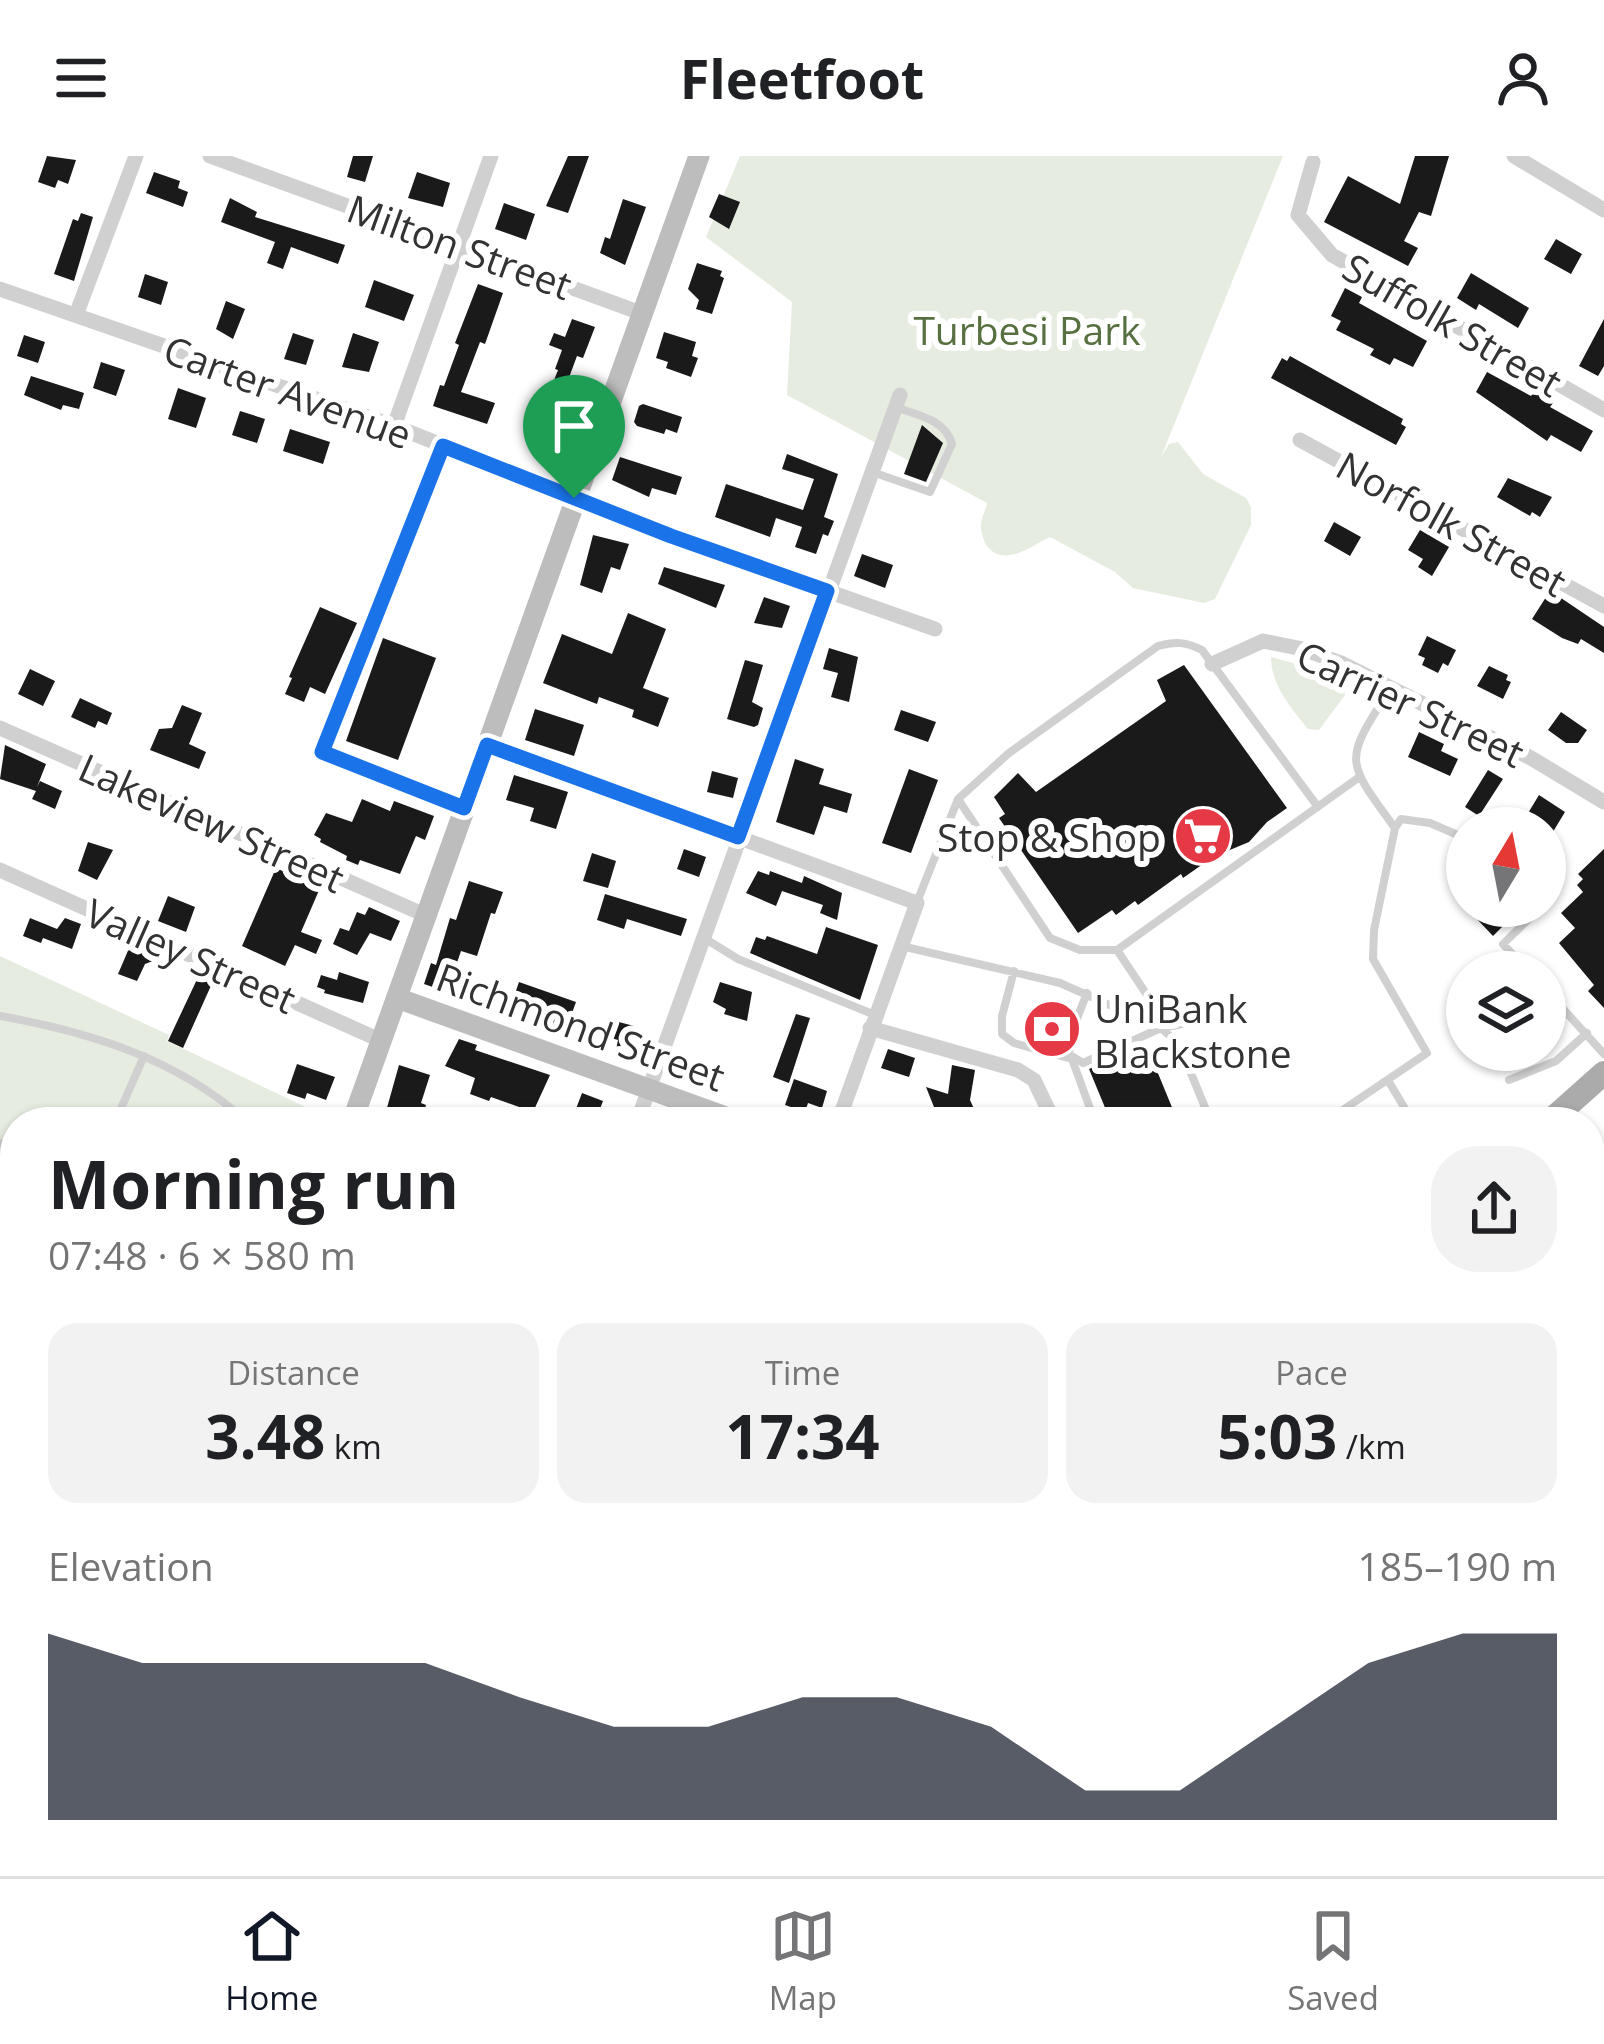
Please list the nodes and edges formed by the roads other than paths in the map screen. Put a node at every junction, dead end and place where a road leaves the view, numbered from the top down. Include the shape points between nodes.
1 (136, 156) edge
2 (210, 156) edge
3 (491, 156) edge
4 (699, 156) edge
5 (1514, 156) edge
6 (1313, 162) dead end
7 (1604, 210) edge
8 (461, 244) junction
9 (0, 289) edge
10 (641, 313) junction
11 (76, 315) junction
12 (897, 401) joint
13 (1604, 410) edge
14 (394, 427) junction
15 (1300, 440) dead end
16 (443, 446) junction
17 (870, 472) junction
18 (574, 498) junction
19 (827, 591) junction
20 (1604, 606) edge
21 (935, 629) dead end
22 (1212, 664) junction
23 (1391, 687) junction
24 (0, 728) edge
25 (487, 745) junction
26 (1358, 778) junction
27 (958, 799) junction
28 (1604, 802) edge
29 (1318, 807) junction
30 (464, 808) junction
31 (1395, 828) junction
32 (1446, 832) edge
33 (738, 837) junction
34 (0, 870) edge
35 (917, 903) junction
36 (425, 916) junction
37 (1520, 927) edge
38 (703, 937) junction
39 (901, 946) junction
40 (1117, 950) junction
41 (1509, 951) edge
42 (1014, 971) junction
43 (1087, 993) junction
44 (397, 998) junction
45 (1213, 1004) dead end
46 (1566, 1011) edge
47 (0, 1016) edge
48 (873, 1022) junction
49 (1161, 1028) junction
50 (1587, 1033) junction
51 (382, 1041) junction
52 (1604, 1054) edge
53 (144, 1057) junction
54 (1072, 1059) junction
55 (1604, 1073) edge
56 (1508, 1080) dead end
57 (1389, 1082) junction
58 (649, 1088) junction
59 (122, 1107) edge
60 (230, 1107) edge
61 (358, 1107) edge
62 (642, 1107) edge
63 (700, 1107) edge
64 (843, 1107) edge
65 (1047, 1107) edge
66 (1090, 1107) edge
67 (1205, 1107) edge
68 (1357, 1107) edge
69 (1404, 1107) edge
70 (1566, 1107) edge
71 (0, 1143) edge
72 (0, 1186) edge

1 - 11 street
2 - 8 street, Milton Street
3 - 8 street
4 - 10 street
5 - 7 street
6 - 13 street, Suffolk Street via 1298,215 1332,255
8 - 10 street, Milton Street
8 - 14 street
9 - 11 street, Carter Avenue
10 - 18 street
11 - 14 street, Carter Avenue
12 - 17 street
12 - 17 lane via 934,421 952,444 930,492
14 - 16 street, Carter Avenue
15 - 20 street, Norfolk Street
16 - 18 street, Carter Avenue
16 - 30 lane via 322,752
17 - 19 street
18 - 19 street, Carter Avenue
18 - 25 street
19 - 21 street, Carter Avenue
19 - 33 street
22 - 23 street, Carrier Street via 1246,646 1282,642
22 - 27 lane via 1188,643 1158,646
22 - 29 lane
23 - 26 lane via 1357,741
23 - 28 street, Carrier Street
24 - 36 street, Lakeview Street
25 - 30 street
25 - 33 street
26 - 29 lane
26 - 31 lane
27 - 35 lane
27 - 40 lane via 1050,938 1080,950
29 - 40 lane
30 - 36 street
31 - 32 lane via 1401,819
31 - 57 lane via 1373,958 1427,1053
33 - 35 street
33 - 38 street
34 - 51 street, Valley Street
35 - 39 street
36 - 44 street
37 - 41 lane via 1502,944
38 - 48 lane
38 - 58 street
39 - 42 lane
39 - 48 street
40 - 49 lane
42 - 43 lane
42 - 54 lane via 1002,1034
43 - 49 lane
43 - 54 lane via 1068,1049
44 - 51 street
44 - 58 street, Richmond Street
45 - 49 lane
46 - 50 lane
47 - 53 lane via 63,1027
48 - 64 street
48 - 65 street via 1018,1070 1034,1080
49 - 54 lane via 1083,1063
49 - 67 lane via 1179,1044
50 - 52 lane
50 - 56 lane via 1556,1061
51 - 61 street
53 - 59 lane
53 - 60 lane
54 - 66 lane
55 - 70 main road
57 - 68 lane
57 - 69 lane
58 - 62 street
58 - 63 street, Richmond Street
71 - 72 lane

